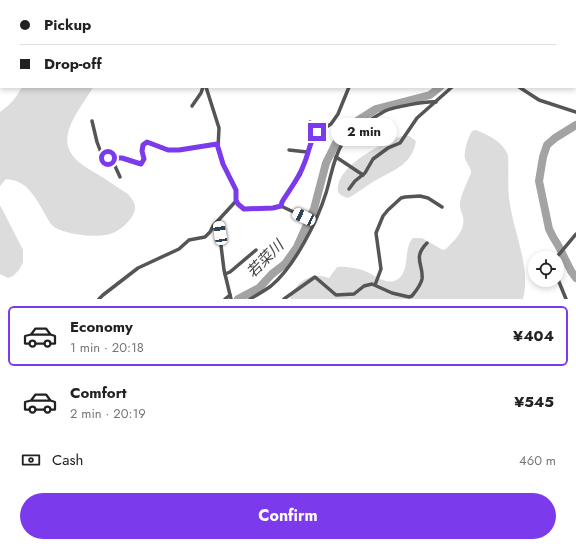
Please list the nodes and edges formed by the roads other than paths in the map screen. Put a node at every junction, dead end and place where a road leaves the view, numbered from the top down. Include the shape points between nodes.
1 (204, 88) edge
2 (204, 88) edge
3 (349, 88) edge
4 (451, 88) edge
5 (521, 88) edge
6 (436, 102) junction
7 (192, 106) dead end
8 (576, 112) edge
9 (92, 121) dead end
10 (310, 122) dead end
11 (322, 129) junction
12 (217, 144) junction
13 (288, 150) dead end
14 (307, 152) junction
15 (336, 157) junction
16 (108, 158) junction
17 (363, 175) junction
18 (120, 177) dead end
19 (349, 189) dead end
20 (236, 200) junction
21 (281, 206) junction
22 (442, 207) dead end
23 (304, 217) dead end
24 (218, 221) junction
25 (576, 234) edge
26 (427, 243) dead end
27 (256, 250) dead end
28 (562, 251) edge
29 (225, 274) junction
30 (375, 285) junction
31 (561, 287) edge
32 (231, 297) edge
33 (99, 299) edge
34 (225, 299) edge
35 (250, 299) edge
36 (284, 299) edge
37 (566, 299) edge

1 - 7 street
2 - 12 street via 219,128
3 - 11 street via 331,124
4 - 6 street
5 - 8 street via 539,100
6 - 15 street via 385,111 345,140
6 - 17 street via 417,118 400,142 373,160
9 - 16 street via 100,150
10 - 11 street
11 - 14 street via 312,139
12 - 16 street via 168,150 147,142 141,148 144,159 141,164 122,158
12 - 20 street via 223,164 236,190
13 - 14 street
14 - 21 street via 300,175
15 - 17 street
15 - 35 street via 322,206 299,251 283,274
16 - 18 street
17 - 19 street
20 - 21 street via 244,209
20 - 24 street
21 - 23 street
22 - 30 street via 420,196 401,198 388,210 376,233 381,269
24 - 29 street
24 - 33 street via 205,237 189,240 179,250 138,268
25 - 28 street
26 - 30 street via 419,256 422,281 412,296 404,296
27 - 29 street
29 - 32 street
30 - 36 street via 368,284 354,294 336,295 314,277
31 - 37 street
32 - 34 street

